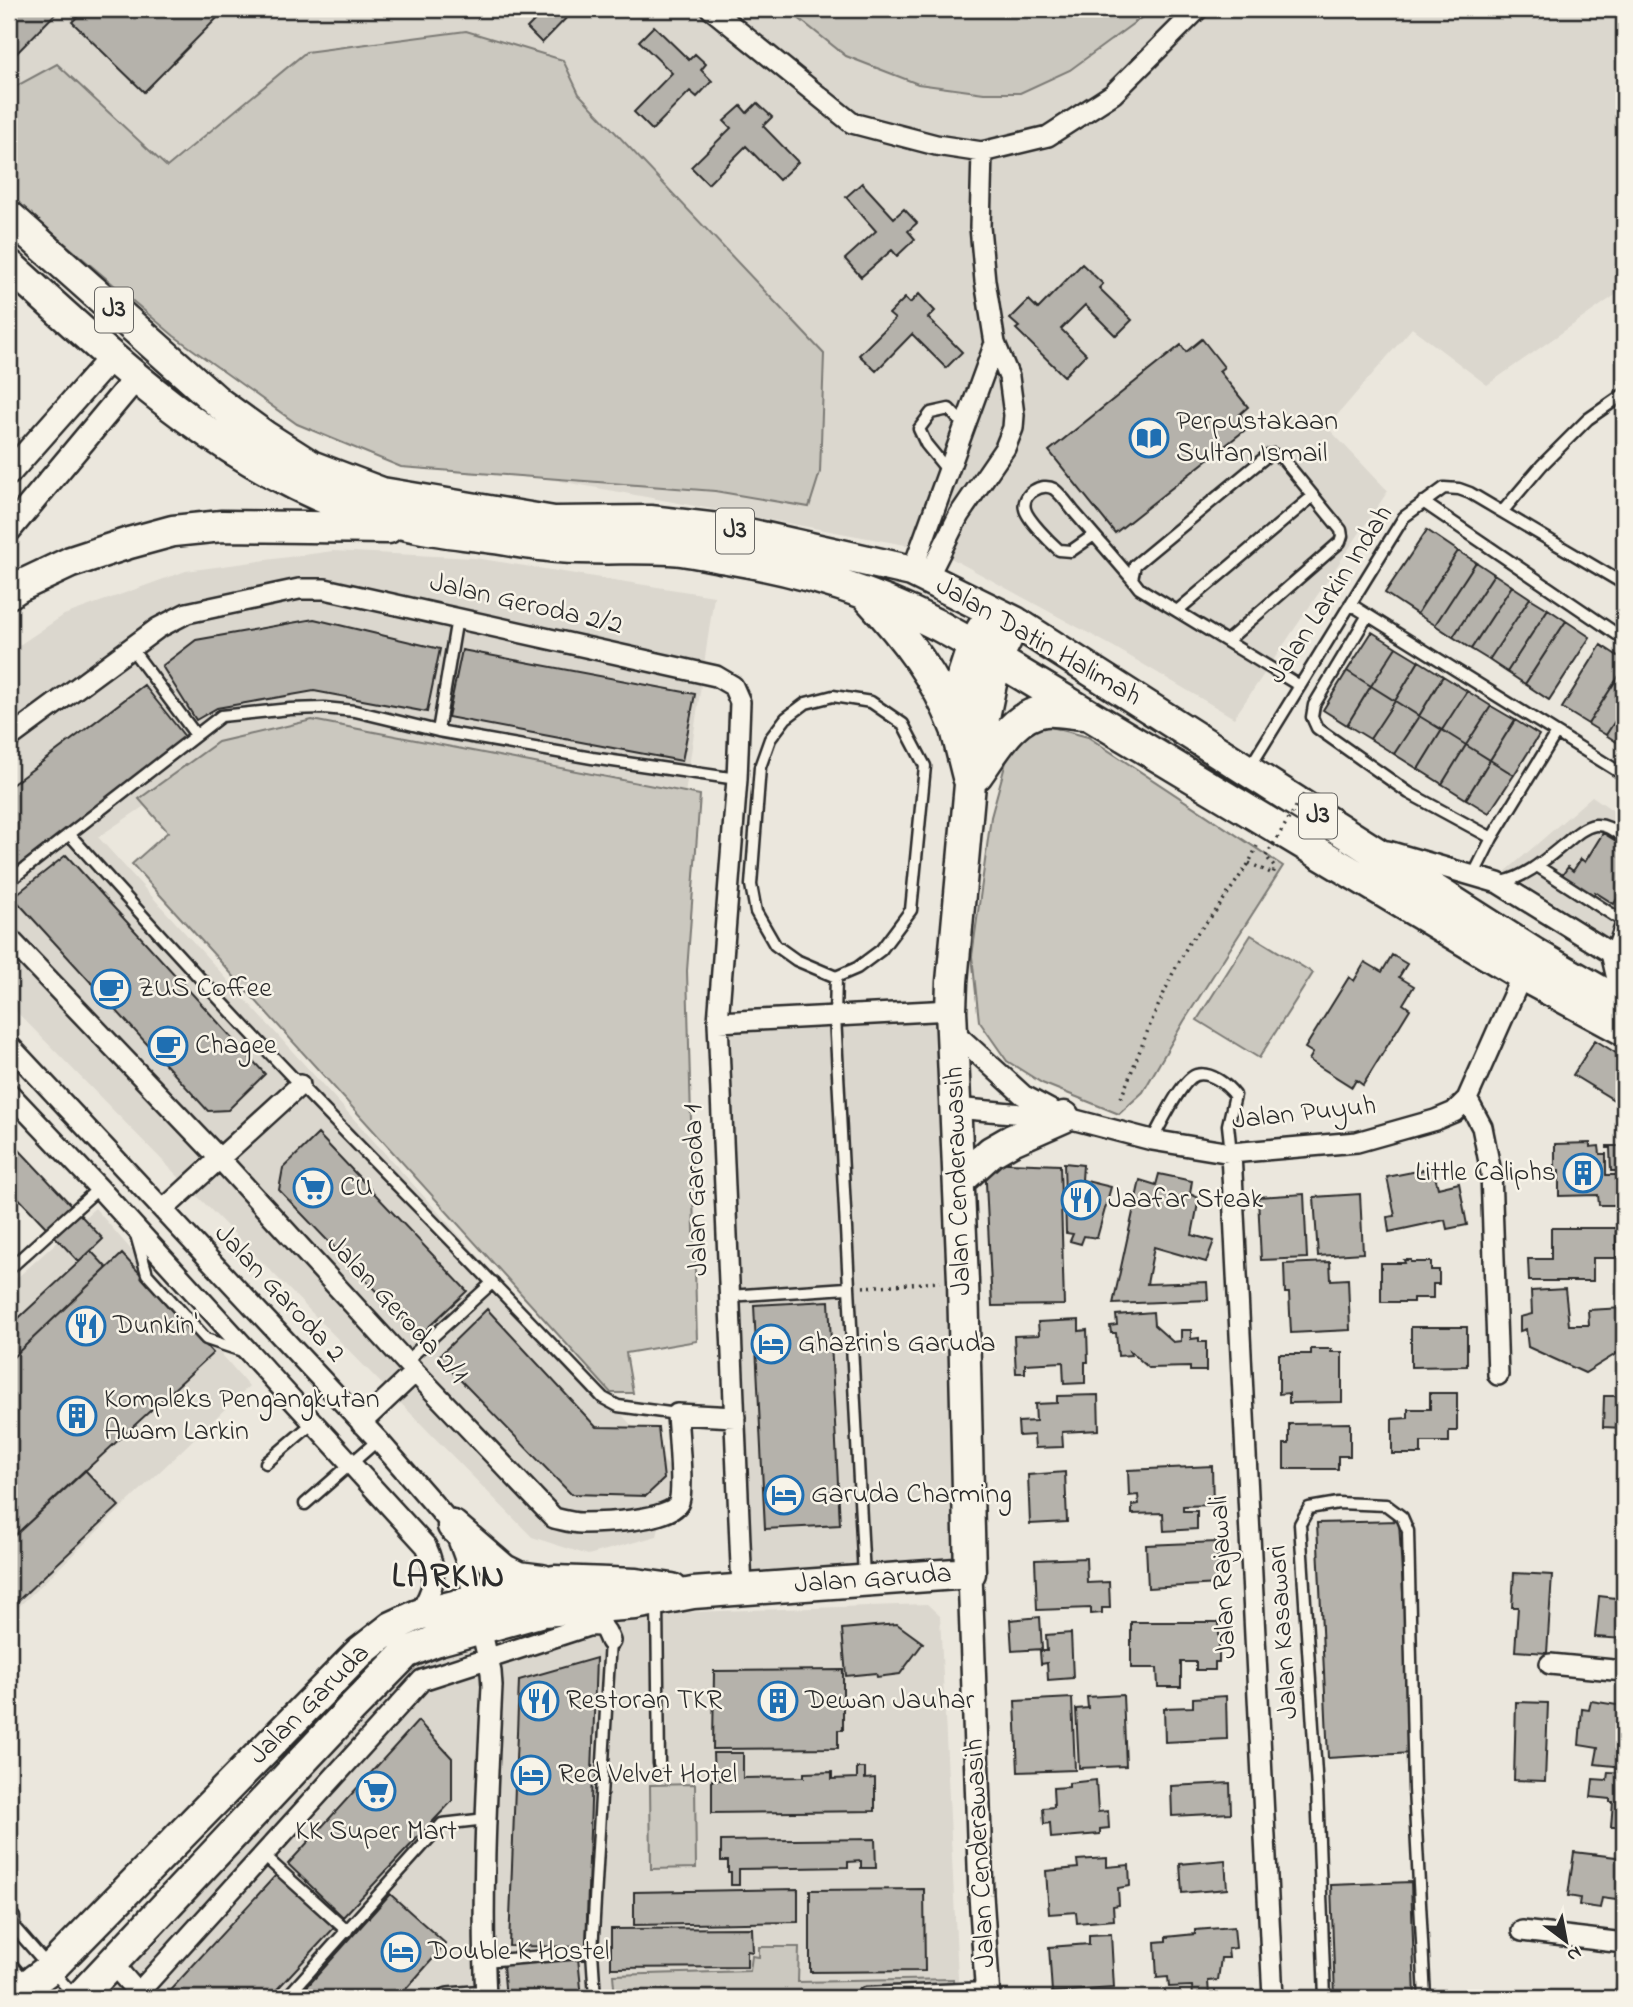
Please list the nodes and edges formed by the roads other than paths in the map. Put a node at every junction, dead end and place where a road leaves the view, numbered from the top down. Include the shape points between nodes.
1 (711, 9) edge
2 (1198, 9) edge
3 (982, 152) junction
4 (9, 216) edge
5 (9, 226) edge
6 (9, 265) edge
7 (995, 343) junction
8 (128, 363) junction
9 (1624, 394) edge
10 (220, 404) junction
11 (965, 426) junction
12 (949, 472) junction
13 (9, 473) edge
14 (1314, 496) junction
15 (1423, 502) junction
16 (1502, 512) junction
17 (424, 528) junction
18 (9, 530) edge
19 (1094, 535) junction
20 (1132, 579) junction
21 (1624, 584) edge
22 (862, 591) junction
23 (9, 593) edge
24 (920, 594) junction
25 (1350, 604) junction
26 (1177, 611) junction
27 (1368, 615) junction
28 (1003, 617) junction
29 (457, 618) junction
30 (1624, 639) edge
31 (1227, 641) junction
32 (131, 648) junction
33 (985, 652) junction
34 (1300, 686) junction
35 (1088, 714) junction
36 (953, 721) junction
37 (438, 731) junction
38 (1556, 733) junction
39 (196, 735) junction
40 (9, 738) edge
41 (1248, 770) junction
42 (1624, 775) edge
43 (737, 779) junction
44 (970, 784) junction
45 (69, 834) junction
46 (1492, 838) junction
47 (1624, 838) edge
48 (1363, 845) junction
49 (1537, 866) junction
50 (1473, 876) junction
51 (9, 881) edge
52 (1498, 883) junction
53 (1623, 918) edge
54 (9, 938) edge
55 (1611, 953) junction
56 (1521, 975) junction
57 (836, 978) junction
58 (1624, 996) edge
59 (1624, 1005) edge
60 (835, 1016) junction
61 (952, 1020) junction
62 (718, 1022) junction
63 (1624, 1030) edge
64 (9, 1045) edge
65 (300, 1084) junction
66 (9, 1093) edge
67 (1467, 1099) junction
68 (956, 1108) junction
69 (1064, 1117) junction
70 (1152, 1140) junction
71 (1231, 1153) junction
72 (219, 1158) junction
73 (958, 1181) junction
74 (99, 1188) junction
75 (163, 1210) junction
76 (9, 1269) edge
77 (493, 1282) junction
78 (847, 1288) junction
79 (729, 1296) junction
80 (410, 1367) junction
81 (1498, 1375) dead end
82 (677, 1414) junction
83 (735, 1417) junction
84 (313, 1423) junction
85 (361, 1423) junction
86 (377, 1440) junction
87 (265, 1463) dead end
88 (352, 1463) junction
89 (304, 1504) dead end
90 (453, 1526) junction
91 (970, 1573) junction
92 (554, 1581) junction
93 (864, 1581) junction
94 (742, 1590) junction
95 (657, 1593) junction
96 (418, 1615) junction
97 (478, 1615) junction
98 (610, 1641) joint
99 (488, 1659) junction
100 (1550, 1664) dead end
101 (1624, 1671) edge
102 (659, 1764) dead end
103 (486, 1819) junction
104 (263, 1855) junction
105 (14, 1917) dead end
106 (347, 1931) junction
107 (1522, 1931) dead end
108 (1624, 1943) edge
109 (592, 1952) junction
110 (484, 1961) junction
111 (9, 1962) edge
112 (112, 1963) junction
113 (32, 1987) edge
114 (865, 1993) dead end
115 (988, 1993) edge
116 (138, 1996) edge
117 (486, 1996) edge
118 (77, 1998) edge
119 (286, 1998) edge
120 (448, 1998) edge
121 (595, 1998) edge
122 (1273, 1998) edge
123 (1325, 1998) edge
124 (1425, 1998) edge

1 - 3 street via 852,123
2 - 3 street via 1113,94 1048,136
3 - 7 street via 980,227
4 - 10 main road, Jalan Datin Halimah / J3
5 - 8 main road via 15,237 122,337
6 - 8 main road, Jalan Datin Halimah / J3
7 - 11 street
7 - 24 street via 1009,377 1013,428 1005,448 959,515
8 - 10 main road
8 - 13 street
8 - 17 main road, Jalan Datin Halimah / J3 via 198,426 265,469 315,494
8 - 18 street
9 - 16 lane via 1588,419
10 - 24 main road, Jalan Datin Halimah / J3 via 311,466 382,493 554,522 650,522 734,531
11 - 12 street
11 - 12 lane via 949,409 931,412 919,429
12 - 24 street
14 - 20 lane via 1283,459 1268,454 1135,565
14 - 26 lane
14 - 31 lane via 1341,530 1339,542
15 - 16 lane, Jalan Larkin Indah via 1444,488 1459,489
15 - 25 lane, Jalan Larkin Indah via 1404,517
15 - 30 lane
16 - 21 lane, Jalan Larkin Indah
17 - 22 main road, Jalan Datin Halimah / J3 via 559,547 673,549 775,566
17 - 23 main road via 222,526 173,531 71,562
19 - 19 lane via 1052,488 1040,487 1026,498 1028,516 1059,550 1071,551
19 - 20 lane
20 - 26 lane
22 - 24 main road, Jalan Datin Halimah / J3
22 - 36 main road via 925,666
24 - 28 main road, Jalan Datin Halimah / J3
24 - 33 main road, Jalan Datin Halimah / J3
24 - 36 main road via 946,679
25 - 27 lane
25 - 34 lane, Jalan Larkin Indah
26 - 31 lane
27 - 38 lane
27 - 46 lane via 1314,705 1312,717 1317,728 1409,793
28 - 33 main road, Jalan Cenderawasih
28 - 41 main road, Jalan Datin Halimah / J3
29 - 32 street, Jalan Geroda 2/2 via 325,589 299,589 187,613
29 - 37 lane
29 - 43 street, Jalan Geroda 2/2 via 716,676 733,686 740,702
31 - 34 lane
32 - 39 lane
32 - 40 street, Jalan Geroda 2/2
33 - 35 main road, Jalan Datin Halimah / J3
33 - 36 main road, Jalan Cenderawasih via 960,685
33 - 44 main road, Jalan Cenderawasih
34 - 41 lane, Jalan Larkin Indah
35 - 44 main road via 1043,711 1028,716 1013,726
35 - 56 main road, Jalan Datin Halimah / J3
36 - 44 main road, Jalan Cenderawasih
37 - 39 lane via 324,708 221,716
37 - 43 lane
38 - 42 lane
38 - 46 lane
39 - 45 lane
41 - 48 main road, Jalan Datin Halimah / J3
43 - 62 street, Jalan Geroda 2/2
44 - 61 main road, Jalan Cenderawasih via 954,942
45 - 51 lane
45 - 65 lane
46 - 50 lane
47 - 49 lane via 1610,827 1597,825 1583,830
48 - 50 street
48 - 59 main road, Jalan Datin Halimah / J3
49 - 52 lane via 1514,880
49 - 53 lane
50 - 52 street
52 - 55 street
53 - 55 lane
54 - 72 street, Jalan Geroda 2/1
55 - 58 street
56 - 63 main road, Jalan Datin Halimah / J3
56 - 67 street
57 - 57 lane via 881,950 911,910 925,766 903,724 871,702 833,696 806,703 786,718 770,739 760,767 751,885 757,912 775,945
57 - 60 lane
60 - 61 street
60 - 62 street
60 - 78 lane
61 - 68 main road, Jalan Cenderawasih
61 - 69 street, Jalan Puyuh via 1023,1095
62 - 79 street, Jalan Garoda 1
64 - 75 street, Jalan Garoda 2
65 - 72 street
65 - 77 lane
66 - 74 street
67 - 71 street, Jalan Puyuh via 1454,1112 1435,1120 1357,1142
67 - 81 street via 1482,1127 1491,1172
68 - 69 street
68 - 73 main road, Jalan Cenderawasih
69 - 70 street, Jalan Puyuh
69 - 73 main road via 990,1152
70 - 71 street, Jalan Puyuh
70 - 71 lane via 1184,1085 1196,1075 1208,1075 1235,1095 1228,1125
71 - 122 street, Jalan Rajawali
72 - 75 street
72 - 80 street, Jalan Geroda 2/1
73 - 91 main road, Jalan Cenderawasih
74 - 76 lane
74 - 84 street
75 - 85 street, Jalan Garoda 2
77 - 80 lane
77 - 82 lane via 603,1398 618,1406
78 - 79 lane
78 - 93 lane
79 - 83 street, Jalan Garoda 1
80 - 82 street, Jalan Geroda 2/1 via 554,1518 579,1523 654,1517 672,1510 680,1488
80 - 85 street
82 - 83 street
83 - 94 street, Jalan Garoda 1
84 - 87 lane
84 - 88 street
85 - 86 street, Jalan Garoda 2
86 - 88 lane
86 - 90 street, Jalan Garoda 2
88 - 89 lane
88 - 96 street via 430,1554 434,1584
90 - 92 main road via 504,1570 518,1577
90 - 97 street, Jalan Garoda 2
91 - 93 main road, Jalan Garuda
91 - 115 street, Jalan Cenderawasih
92 - 95 main road, Jalan Garuda via 636,1584
92 - 97 main road, Jalan Garuda
93 - 94 main road, Jalan Garuda
94 - 95 main road, Jalan Garuda
95 - 97 main road, Jalan Garuda via 635,1604
95 - 102 lane
96 - 97 main road, Jalan Garuda
96 - 113 main road, Jalan Garuda via 392,1627 360,1652
97 - 99 street, Jalan Garoda 2
97 - 112 main road, Jalan Garuda via 406,1653
98 - 99 street via 605,1629 588,1626
98 - 109 lane
99 - 103 street, Jalan Garoda 2 via 492,1686
99 - 104 street via 422,1680
100 - 101 street
103 - 106 lane via 442,1824
103 - 110 street, Jalan Garoda 2
104 - 106 lane
104 - 116 street
105 - 113 lane
106 - 119 lane
107 - 108 street
109 - 110 lane
109 - 121 lane
110 - 117 street, Jalan Garoda 2
111 - 113 lane
112 - 116 street
112 - 118 main road, Jalan Garuda
113 - 118 lane
114 - 115 lane
117 - 120 street
123 - 124 lane, Jalan Kasawari via 1300,1524 1310,1508 1338,1503 1387,1505 1402,1517 1408,1531

